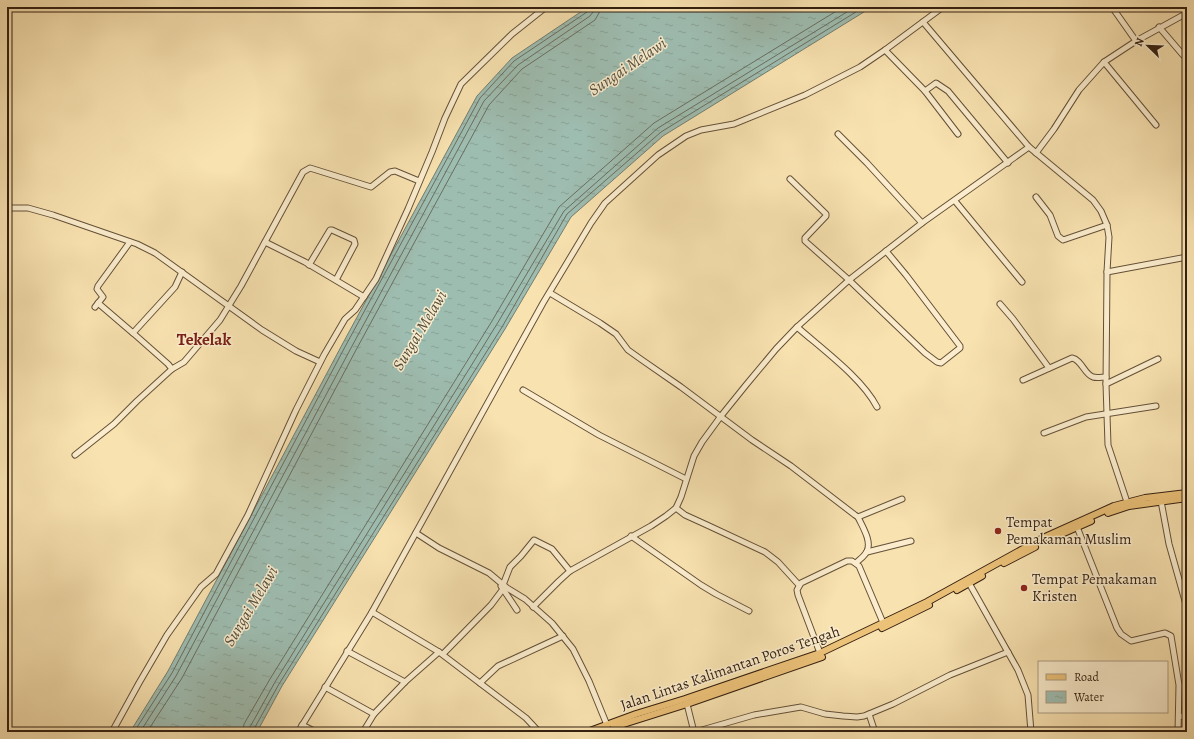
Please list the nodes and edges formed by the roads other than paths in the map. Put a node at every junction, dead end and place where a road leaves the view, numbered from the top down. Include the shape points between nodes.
1 (546, 7) edge
2 (943, 7) edge
3 (1112, 7) edge
4 (1187, 13) edge
5 (923, 22) junction
6 (1159, 27) junction
7 (1136, 41) junction
8 (885, 50) junction
9 (1184, 55) dead end
10 (1104, 62) junction
11 (925, 91) junction
12 (1156, 125) dead end
13 (838, 134) dead end
14 (958, 134) dead end
15 (1029, 147) junction
16 (1036, 153) junction
17 (1008, 163) junction
18 (790, 179) dead end
19 (419, 181) junction
20 (1036, 197) dead end
21 (955, 201) junction
22 (7, 208) edge
23 (922, 223) junction
24 (1108, 225) junction
25 (130, 242) junction
26 (265, 242) junction
27 (886, 251) junction
28 (1187, 257) edge
29 (309, 265) junction
30 (182, 272) junction
31 (1107, 272) junction
32 (336, 280) junction
33 (849, 280) junction
34 (1022, 282) dead end
35 (550, 293) junction
36 (364, 297) junction
37 (1000, 304) dead end
38 (229, 305) junction
39 (798, 327) junction
40 (133, 333) junction
41 (1158, 359) dead end
42 (320, 362) junction
43 (1049, 368) junction
44 (172, 369) junction
45 (1106, 377) junction
46 (1023, 380) dead end
47 (1106, 384) junction
48 (523, 390) dead end
49 (1156, 406) dead end
50 (877, 407) dead end
51 (1106, 413) junction
52 (721, 416) junction
53 (1044, 433) dead end
54 (75, 455) dead end
55 (686, 479) junction
56 (1187, 493) edge
57 (1187, 498) edge
58 (902, 499) dead end
59 (1161, 501) junction
60 (1128, 504) junction
61 (676, 508) junction
62 (858, 517) junction
63 (1077, 527) junction
64 (416, 533) junction
65 (631, 536) junction
66 (911, 541) dead end
67 (867, 552) junction
68 (856, 563) junction
69 (570, 571) junction
70 (969, 583) junction
71 (799, 585) junction
72 (504, 588) junction
73 (1185, 595) edge
74 (533, 607) junction
75 (1187, 608) edge
76 (518, 610) dead end
77 (749, 611) dead end
78 (372, 612) junction
79 (884, 625) junction
80 (562, 636) junction
81 (347, 651) junction
82 (1008, 652) junction
83 (441, 653) junction
84 (820, 653) junction
85 (405, 682) junction
86 (480, 683) junction
87 (325, 687) junction
88 (687, 704) junction
89 (374, 714) junction
90 (869, 714) junction
91 (1179, 716) junction
92 (1187, 717) edge
93 (302, 725) junction
94 (609, 729) edge
95 (112, 732) edge
96 (298, 732) edge
97 (316, 732) edge
98 (363, 732) edge
99 (539, 732) edge
100 (587, 732) edge
101 (599, 732) edge
102 (694, 732) edge
103 (875, 732) edge
104 (1031, 732) edge
105 (1178, 732) edge

1 - 19 street via 512,34 461,84 444,118
2 - 5 street
3 - 7 street
4 - 6 street
5 - 8 street
5 - 15 street
6 - 7 street
6 - 9 street
7 - 10 street
8 - 11 street
8 - 35 street via 860,67 805,95 734,124 701,130 668,147 605,203
10 - 12 street
10 - 16 street via 1079,90
11 - 14 street
11 - 17 street via 936,83 948,92
13 - 23 street
15 - 16 street
15 - 17 street
16 - 24 street via 1093,200
17 - 21 street
18 - 33 street via 826,214 805,241
19 - 26 street via 395,171 371,187 310,168 303,172 296,183
19 - 36 street via 376,278
20 - 24 street via 1050,215 1060,239
21 - 23 street
21 - 34 street
22 - 25 street via 28,208
23 - 27 street
24 - 31 street
25 - 30 street via 155,254
25 - 40 street via 97,287 103,296 96,305
26 - 29 street
26 - 38 street
27 - 33 street
27 - 33 street via 960,346 946,359 939,363 930,358
28 - 31 street
29 - 32 street
29 - 32 street via 328,231 332,230 354,240 355,244
30 - 38 street
30 - 40 street via 174,287
31 - 45 street
32 - 36 street
33 - 39 street
35 - 52 street via 616,334 628,350
35 - 64 street
36 - 42 street via 355,310 345,318
37 - 43 street
38 - 42 street via 262,330
38 - 44 street via 220,320 184,362
39 - 50 street via 854,377
39 - 52 street via 776,348
40 - 44 street
41 - 47 street
42 - 95 street via 248,515 216,574 201,587 167,635
43 - 45 street via 1072,358 1077,360 1090,376
43 - 46 street
44 - 54 street via 114,424
45 - 47 street
47 - 51 street
48 - 55 street via 599,435
49 - 51 street
51 - 53 street via 1086,417
51 - 60 street via 1108,445
52 - 55 street via 694,456
52 - 62 street
55 - 61 street
56 - 60 main road, Jalan Lintas Kalimantan Poros Tengah
57 - 59 main road, Jalan Lintas Kalimantan Poros Tengah
58 - 62 street
59 - 60 main road, Jalan Lintas Kalimantan Poros Tengah
59 - 73 street via 1169,544
60 - 63 main road, Jalan Lintas Kalimantan Poros Tengah
60 - 79 main road, Jalan Lintas Kalimantan Poros Tengah via 1108,509 1044,538
61 - 65 street
61 - 71 street via 685,516 765,552
62 - 67 street via 868,539
63 - 70 main road, Jalan Lintas Kalimantan Poros Tengah
63 - 91 street via 1121,634 1131,642 1165,633 1171,636 1179,685
64 - 72 street via 489,574
64 - 78 street
65 - 69 street
65 - 77 street via 701,585
66 - 67 street
67 - 68 street
68 - 71 street via 847,562
68 - 79 street
69 - 72 street via 552,549 534,540 510,567
69 - 74 street
70 - 79 main road, Jalan Lintas Kalimantan Poros Tengah via 911,615
70 - 82 street
71 - 84 street via 798,595
72 - 74 street via 525,599
72 - 76 street
72 - 83 street via 491,605
73 - 75 street
74 - 80 street via 552,623
78 - 81 street
78 - 83 street
79 - 84 main road, Jalan Lintas Kalimantan Poros Tengah
79 - 88 main road, Jalan Lintas Kalimantan Poros Tengah via 822,657
80 - 86 street via 498,666
80 - 94 street via 580,662
81 - 85 street
81 - 87 street
82 - 90 street via 950,675
82 - 104 street via 1028,695
83 - 85 street
83 - 86 street
84 - 94 main road, Jalan Lintas Kalimantan Poros Tengah
85 - 89 street
86 - 99 street via 526,718
87 - 89 street
87 - 93 street
88 - 94 main road, Jalan Lintas Kalimantan Poros Tengah
88 - 102 street
89 - 98 street
90 - 102 street via 857,717 843,716 801,707 754,715
90 - 103 street
91 - 92 street
91 - 105 street
93 - 96 street
93 - 97 street
94 - 100 main road, Jalan Lintas Kalimantan Poros Tengah
94 - 101 main road, Jalan Lintas Kalimantan Poros Tengah

